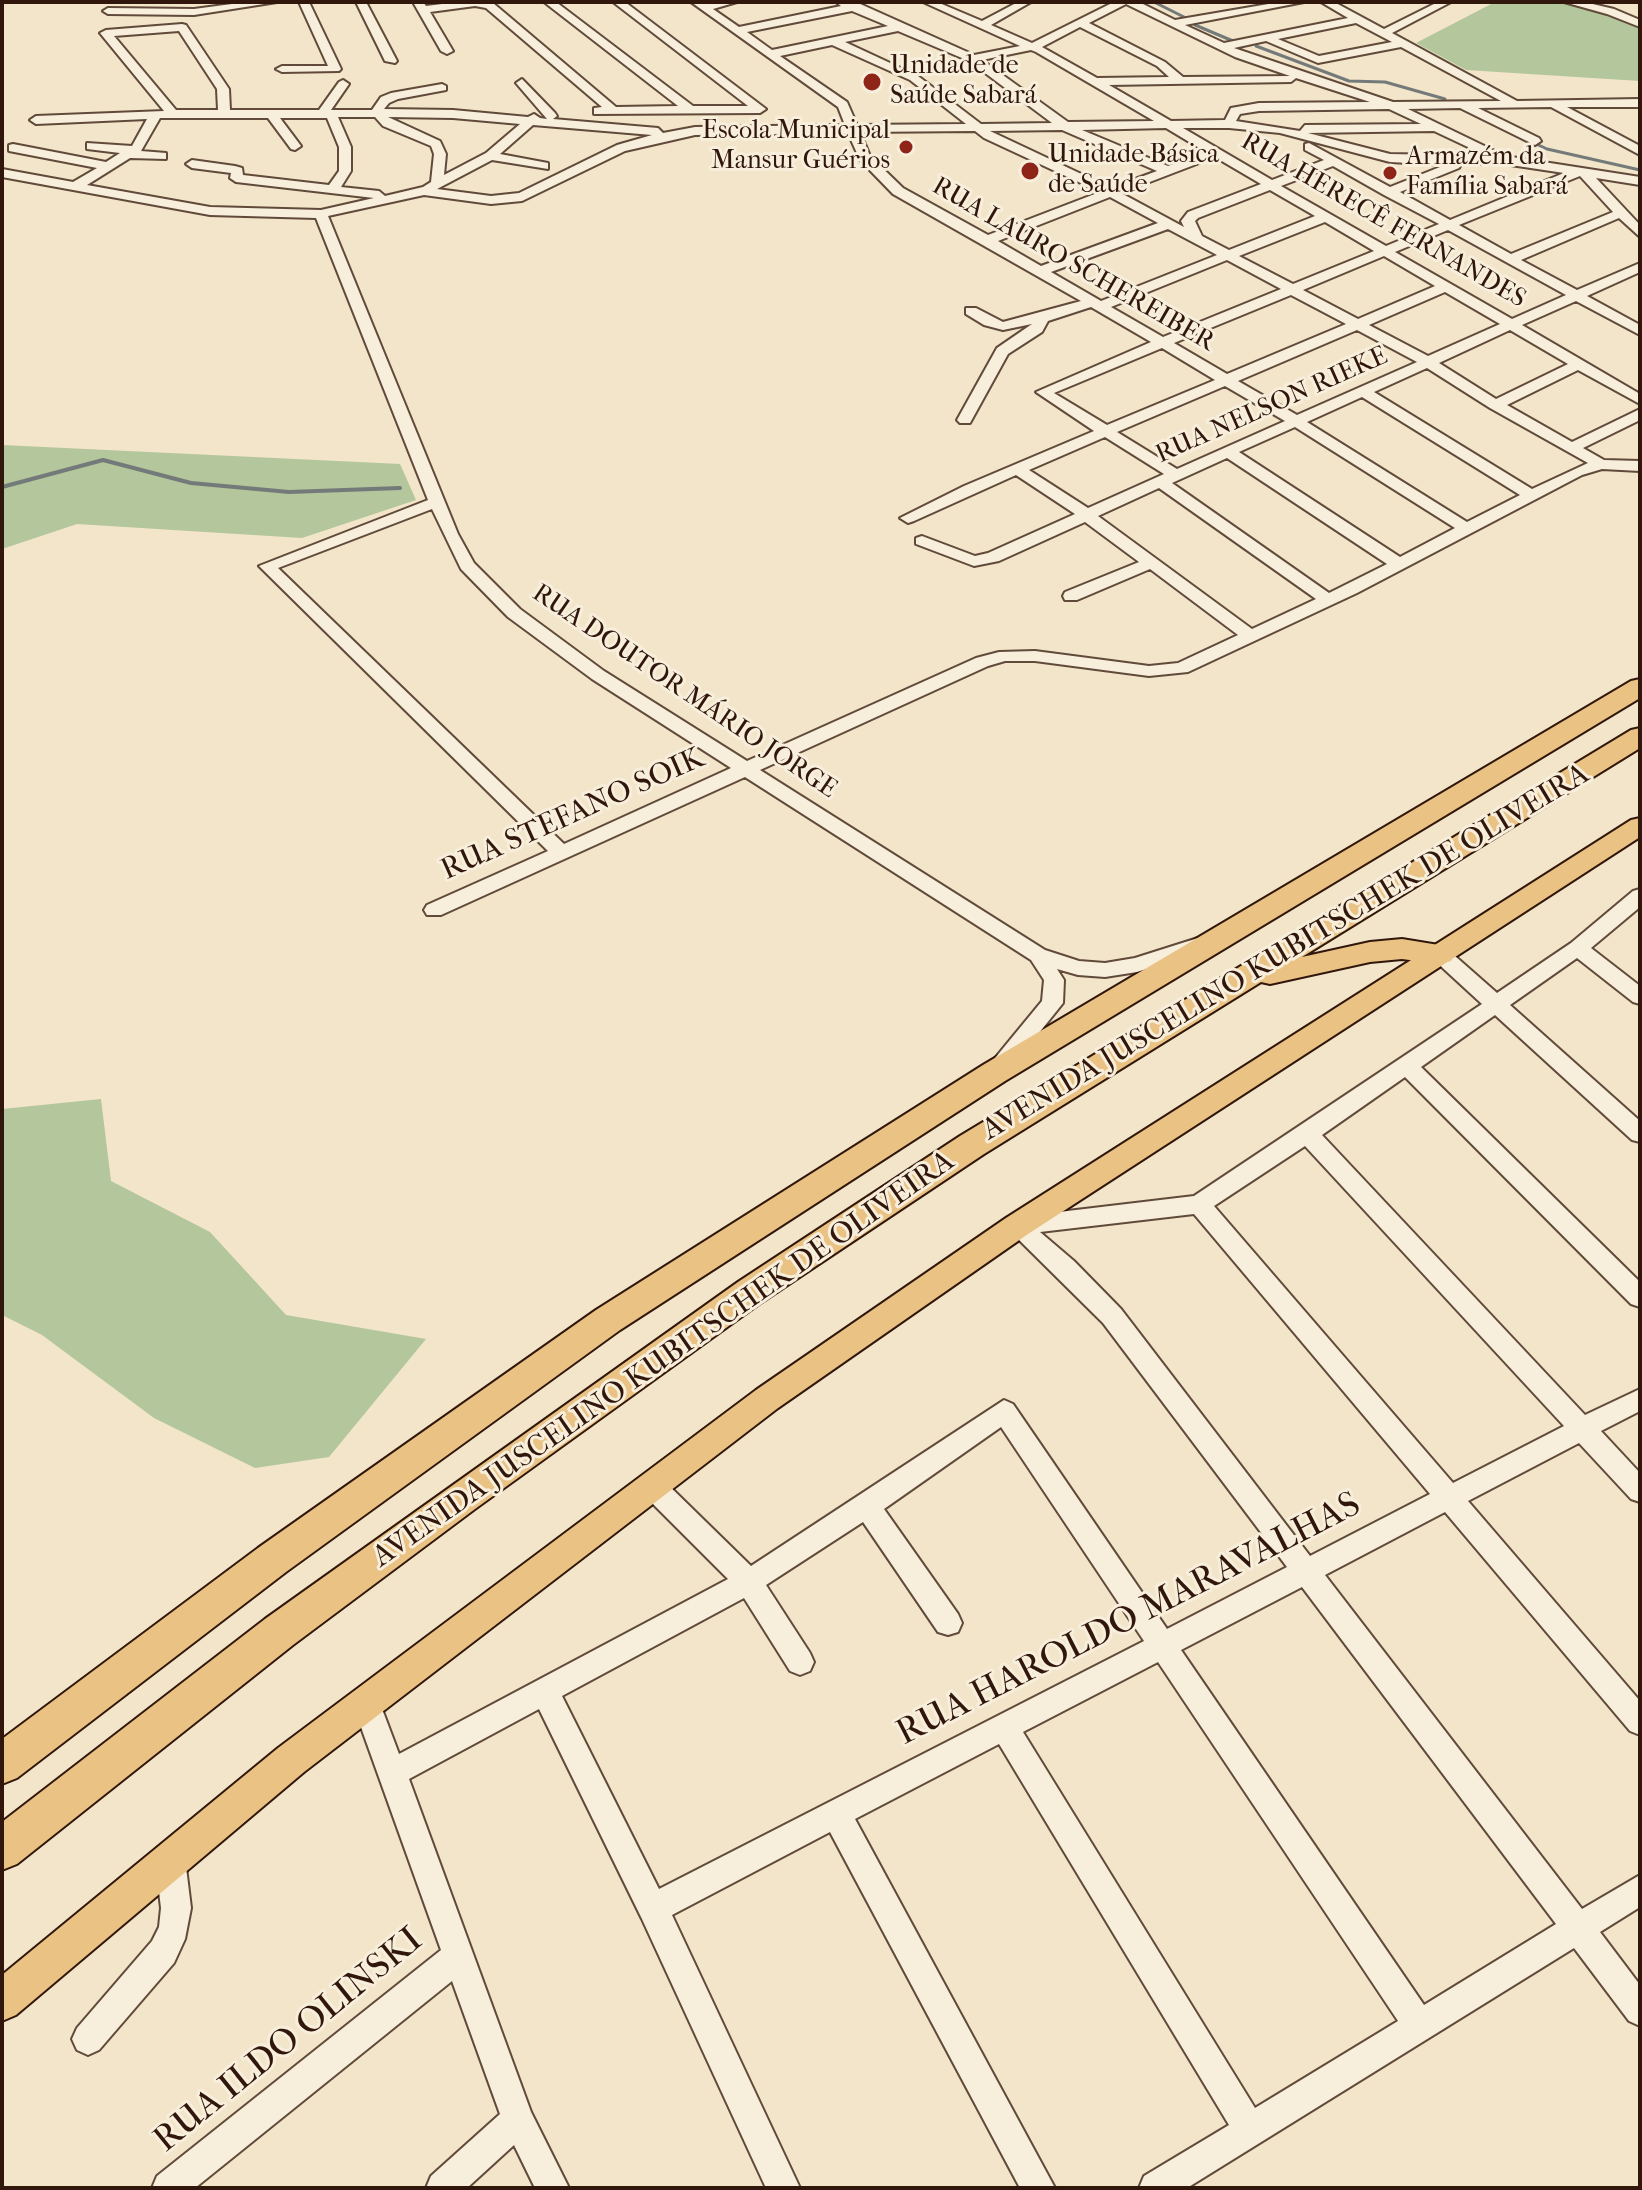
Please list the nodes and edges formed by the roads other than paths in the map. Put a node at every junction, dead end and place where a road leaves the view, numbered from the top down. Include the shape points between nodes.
1 (180, 2) edge
2 (272, 2) edge
3 (304, 2) edge
4 (361, 2) edge
5 (549, 2) edge
6 (618, 2) edge
7 (732, 2) edge
8 (878, 2) edge
9 (928, 2) edge
10 (1026, 2) edge
11 (1122, 2) edge
12 (1130, 2) edge
13 (1299, 2) edge
14 (1446, 2) edge
15 (1608, 2) edge
16 (1575, 3) edge
17 (238, 4) edge
18 (1336, 4) edge
19 (700, 5) edge
20 (847, 5) edge
21 (420, 6) edge
22 (112, 7) edge
23 (172, 13) junction
24 (1359, 19) junction
25 (1080, 23) junction
26 (1176, 23) junction
27 (1640, 24) edge
28 (983, 25) junction
29 (900, 27) junction
30 (737, 31) junction
31 (106, 33) junction
32 (1384, 33) junction
33 (1267, 38) junction
34 (834, 41) junction
35 (1402, 43) junction
36 (1034, 46) junction
37 (1222, 47) junction
38 (447, 51) dead end
39 (771, 54) junction
40 (973, 59) junction
41 (391, 61) dead end
42 (282, 69) dead end
43 (1308, 79) junction
44 (1180, 81) junction
45 (1096, 82) junction
46 (522, 83) dead end
47 (343, 84) dead end
48 (442, 88) dead end
49 (1514, 103) junction
50 (1640, 103) edge
51 (1552, 104) junction
52 (1390, 105) junction
53 (1461, 105) junction
54 (588, 110) dead end
55 (690, 110) junction
56 (613, 111) junction
57 (573, 112) dead end
58 (378, 113) junction
59 (156, 114) junction
60 (173, 114) junction
61 (224, 114) junction
62 (271, 114) junction
63 (327, 114) junction
64 (534, 118) junction
65 (550, 118) junction
66 (36, 120) dead end
67 (1229, 124) junction
68 (1170, 125) junction
69 (1255, 126) junction
70 (1066, 127) junction
71 (852, 128) junction
72 (978, 128) junction
73 (1437, 128) junction
74 (1280, 129) junction
75 (675, 134) junction
76 (1535, 141) dead end
77 (91, 146) dead end
78 (295, 146) dead end
79 (13, 148) dead end
80 (1640, 151) edge
81 (130, 152) junction
82 (1217, 152) junction
83 (162, 156) dead end
84 (490, 156) junction
85 (1469, 160) junction
86 (1504, 160) junction
87 (1334, 161) junction
88 (192, 164) dead end
89 (110, 165) junction
90 (142, 165) dead end
91 (544, 166) dead end
92 (1168, 171) junction
93 (1580, 172) junction
94 (2, 173) edge
95 (1640, 181) edge
96 (437, 183) junction
97 (1271, 184) junction
98 (73, 188) junction
99 (334, 188) junction
100 (424, 191) junction
101 (1389, 192) junction
102 (1111, 193) junction
103 (392, 196) junction
104 (1621, 213) junction
105 (321, 214) junction
106 (1327, 216) junction
107 (1168, 224) junction
108 (1449, 225) junction
109 (1640, 233) edge
110 (1197, 239) junction
111 (987, 240) junction
112 (1386, 250) junction
113 (1228, 256) junction
114 (1511, 259) junction
115 (1640, 267) edge
116 (1041, 271) junction
117 (1448, 286) junction
118 (1291, 289) junction
119 (1576, 296) junction
120 (1095, 304) junction
121 (971, 311) dead end
122 (1042, 318) junction
123 (1512, 324) junction
124 (1358, 325) junction
125 (1640, 331) edge
126 (1160, 343) junction
127 (1428, 362) junction
128 (1579, 364) junction
129 (1226, 381) junction
130 (1362, 391) junction
131 (1640, 400) edge
132 (1495, 405) junction
133 (1640, 414) edge
134 (965, 420) dead end
135 (1296, 421) junction
136 (1106, 431) junction
137 (1571, 448) junction
138 (1228, 452) junction
139 (1601, 464) junction
140 (1640, 466) edge
141 (1017, 469) junction
142 (1176, 475) junction
143 (1160, 482) junction
144 (1531, 495) junction
145 (437, 502) junction
146 (1087, 515) junction
147 (908, 518) dead end
148 (1467, 529) junction
149 (922, 541) dead end
150 (1151, 563) junction
151 (1399, 564) junction
152 (1071, 596) dead end
153 (1328, 600) junction
154 (1250, 636) junction
155 (1640, 687) edge
156 (1640, 736) edge
157 (746, 769) junction
158 (1640, 826) edge
159 (562, 853) junction
160 (1640, 896) edge
161 (434, 910) dead end
162 (1222, 938) junction
163 (1578, 948) junction
164 (1440, 954) junction
165 (1038, 955) junction
166 (1232, 984) junction
167 (1640, 997) edge
168 (1498, 1003) junction
169 (1407, 1066) junction
170 (994, 1073) junction
171 (1307, 1134) junction
172 (1640, 1134) edge
173 (1199, 1204) junction
174 (1017, 1226) junction
175 (1640, 1297) edge
176 (1640, 1399) edge
177 (1582, 1429) junction
178 (651, 1485) junction
179 (1640, 1491) edge
180 (1449, 1498) junction
181 (867, 1506) junction
182 (1306, 1572) junction
183 (749, 1582) junction
184 (948, 1623) dead end
185 (1163, 1645) junction
186 (800, 1662) dead end
187 (546, 1693) junction
188 (366, 1702) junction
189 (1640, 1722) edge
190 (1004, 1727) junction
191 (2, 1764) edge
192 (392, 1773) junction
193 (836, 1814) junction
194 (2, 1849) edge
195 (170, 1859) junction
196 (1640, 1890) edge
197 (653, 1908) junction
198 (1577, 1928) junction
199 (458, 1956) junction
200 (2, 2001) edge
201 (1640, 2010) edge
202 (1419, 2025) junction
203 (88, 2039) dead end
204 (518, 2119) junction
205 (1249, 2128) junction
206 (169, 2188) edge
207 (443, 2188) edge
208 (552, 2188) edge
209 (783, 2188) edge
210 (1038, 2188) edge
211 (1156, 2188) edge

1 - 23 street
2 - 17 street
3 - 42 street via 335,69
4 - 41 street
5 - 55 street
6 - 55 street via 760,109
7 - 19 street
8 - 20 street
9 - 28 street, RUA HERECÊ FERNANDES
10 - 28 street
11 - 25 street
12 - 26 street
13 - 26 street
14 - 32 street
15 - 16 street
16 - 27 street
17 - 23 street
18 - 24 street
19 - 30 street, RUA LAURO SCHEREIBER
20 - 29 street
20 - 30 street
21 - 38 street
21 - 56 street via 489,5
22 - 23 street
22 - 31 street
24 - 32 street
24 - 33 street
25 - 36 street
25 - 44 street via 1161,64
26 - 37 street
28 - 36 street, RUA HERECÊ FERNANDES
29 - 34 street
29 - 40 street
30 - 39 street, RUA LAURO SCHEREIBER
31 - 60 street
31 - 61 street via 182,27 223,89
32 - 35 street
33 - 35 street via 1318,60
33 - 37 street
34 - 39 street
34 - 72 street via 921,82
35 - 49 street
36 - 40 street
36 - 45 street, RUA HERECÊ FERNANDES
37 - 43 street
39 - 71 street, RUA LAURO SCHEREIBER via 843,105
40 - 70 street
43 - 44 street
43 - 52 street
44 - 45 street
45 - 68 street, RUA HERECÊ FERNANDES
46 - 65 street
47 - 63 street
48 - 58 street via 395,96 385,100
49 - 51 street
49 - 53 street
50 - 51 street
51 - 80 street
52 - 53 street
52 - 67 street via 1247,108 1235,111
52 - 73 street
53 - 76 street
54 - 56 street
55 - 56 street
57 - 65 street
58 - 63 street
58 - 64 street
58 - 96 street via 387,123 436,144
59 - 60 street
59 - 66 street
59 - 81 street
60 - 61 street
61 - 62 street
62 - 63 street
62 - 78 street
63 - 99 street via 345,147 345,171
64 - 65 street
64 - 84 street
65 - 75 street
67 - 68 street
67 - 69 street
68 - 70 street
68 - 82 street, RUA HERECÊ FERNANDES
69 - 74 street
69 - 87 street
70 - 72 street
70 - 92 street
71 - 72 street
71 - 75 street
71 - 111 street, RUA LAURO SCHEREIBER via 864,157 883,180
72 - 102 street
73 - 74 street
73 - 86 street
74 - 85 street via 1390,158
75 - 100 street via 621,148 522,197 491,200
77 - 81 street
79 - 89 street
81 - 83 street
81 - 89 street
82 - 92 street
82 - 97 street, RUA HERECÊ FERNANDES
84 - 91 street
84 - 96 street
85 - 86 street
85 - 101 street
86 - 93 street
87 - 97 street
87 - 101 street
88 - 99 street via 235,170 236,178
89 - 90 street
89 - 98 street
92 - 102 street
93 - 95 street
93 - 104 street
93 - 108 street
94 - 98 street
96 - 100 street
97 - 106 street, RUA HERECÊ FERNANDES
97 - 110 street via 1193,215 1188,221
98 - 105 street via 218,212
99 - 103 street
100 - 103 street
101 - 108 street
102 - 107 street
102 - 111 street
103 - 105 street
104 - 109 street
104 - 114 street
105 - 145 street, RUA DOUTOR MÁRIO JORGE
106 - 112 street, RUA HERECÊ FERNANDES
106 - 113 street
107 - 110 street
107 - 116 street
108 - 112 street
108 - 114 street
110 - 113 street
111 - 116 street, RUA LAURO SCHEREIBER
112 - 117 street, RUA HERECÊ FERNANDES
112 - 118 street
113 - 118 street
113 - 120 street
114 - 119 street
115 - 119 street, RUA NELSON RIEKE
116 - 120 street, RUA LAURO SCHEREIBER
117 - 123 street, RUA HERECÊ FERNANDES
117 - 124 street
118 - 124 street
118 - 126 street
119 - 123 street, RUA NELSON RIEKE
119 - 125 street
120 - 122 street
120 - 126 street, RUA LAURO SCHEREIBER
121 - 122 street via 1003,326
122 - 134 street via 1037,329 1002,351
123 - 127 street, RUA NELSON RIEKE
123 - 128 street, RUA HERECÊ FERNANDES
124 - 127 street
124 - 129 street
126 - 129 street, RUA LAURO SCHEREIBER
126 - 136 street via 1043,392
127 - 130 street, RUA NELSON RIEKE
127 - 132 street
128 - 131 street, RUA HERECÊ FERNANDES
128 - 132 street
129 - 135 street, RUA LAURO SCHEREIBER
129 - 136 street
130 - 135 street, RUA NELSON RIEKE
130 - 144 street
132 - 137 street
133 - 137 street
135 - 138 street, RUA NELSON RIEKE
135 - 148 street, RUA LAURO SCHEREIBER
136 - 141 street
136 - 142 street
137 - 139 street
138 - 142 street, RUA NELSON RIEKE
138 - 151 street
139 - 140 street
139 - 144 street, RUA STEFANO SOIK
141 - 146 street
141 - 147 street
142 - 143 street, RUA NELSON RIEKE
143 - 146 street, RUA NELSON RIEKE
143 - 153 street
144 - 148 street, RUA STEFANO SOIK
145 - 157 street, RUA DOUTOR MÁRIO JORGE via 467,565 514,613 598,675
145 - 159 street via 267,566
146 - 149 street, RUA NELSON RIEKE via 980,561
146 - 150 street
148 - 151 street, RUA STEFANO SOIK
150 - 152 street
150 - 154 street
151 - 153 street, RUA STEFANO SOIK
153 - 154 street, RUA STEFANO SOIK
154 - 157 street, RUA STEFANO SOIK via 1172,670 1035,656 993,658
155 - 162 highway, AVENIDA JUSCELINO KUBITSCHEK DE OLIVEIRA
156 - 166 highway, AVENIDA JUSCELINO KUBITSCHEK DE OLIVEIRA
157 - 159 street, RUA STEFANO SOIK
157 - 165 street, RUA DOUTOR MÁRIO JORGE
158 - 164 main road
159 - 161 street, RUA STEFANO SOIK
160 - 163 street
162 - 165 street, RUA DOUTOR MÁRIO JORGE via 1105,970
162 - 170 highway, AVENIDA JUSCELINO KUBITSCHEK DE OLIVEIRA
163 - 167 street
163 - 168 street
164 - 166 highway via 1370,952
164 - 168 street
164 - 174 main road
165 - 170 street via 1054,980 1052,1003
166 - 194 highway, AVENIDA JUSCELINO KUBITSCHEK DE OLIVEIRA via 880,1204 700,1327 279,1632
168 - 169 street
168 - 172 street
169 - 171 street
169 - 175 street
170 - 191 highway, AVENIDA JUSCELINO KUBITSCHEK DE OLIVEIRA via 584,1337 272,1560
171 - 173 street
171 - 177 street
173 - 174 street
173 - 180 street
174 - 178 main road
174 - 182 street via 1112,1316
176 - 177 street, RUA HAROLDO MARAVALHAS
177 - 179 street
177 - 180 street, RUA HAROLDO MARAVALHAS
178 - 183 street
178 - 188 main road
180 - 182 street, RUA HAROLDO MARAVALHAS
180 - 189 street
181 - 183 street
181 - 184 street
181 - 185 street via 1004,1411
182 - 185 street, RUA HAROLDO MARAVALHAS
182 - 198 street
183 - 186 street
183 - 187 street
185 - 190 street, RUA HAROLDO MARAVALHAS
185 - 202 street
187 - 192 street
187 - 197 street
188 - 192 street
188 - 195 main road
190 - 193 street, RUA HAROLDO MARAVALHAS
190 - 205 street
192 - 199 street
193 - 197 street, RUA HAROLDO MARAVALHAS
193 - 210 street
195 - 200 main road
195 - 203 street via 174,1928 163,1952
196 - 198 street
197 - 209 street
198 - 201 street
198 - 202 street
199 - 204 street
199 - 206 street, RUA ILDO OLINSKI
202 - 205 street
204 - 207 street
204 - 208 street
205 - 211 street

